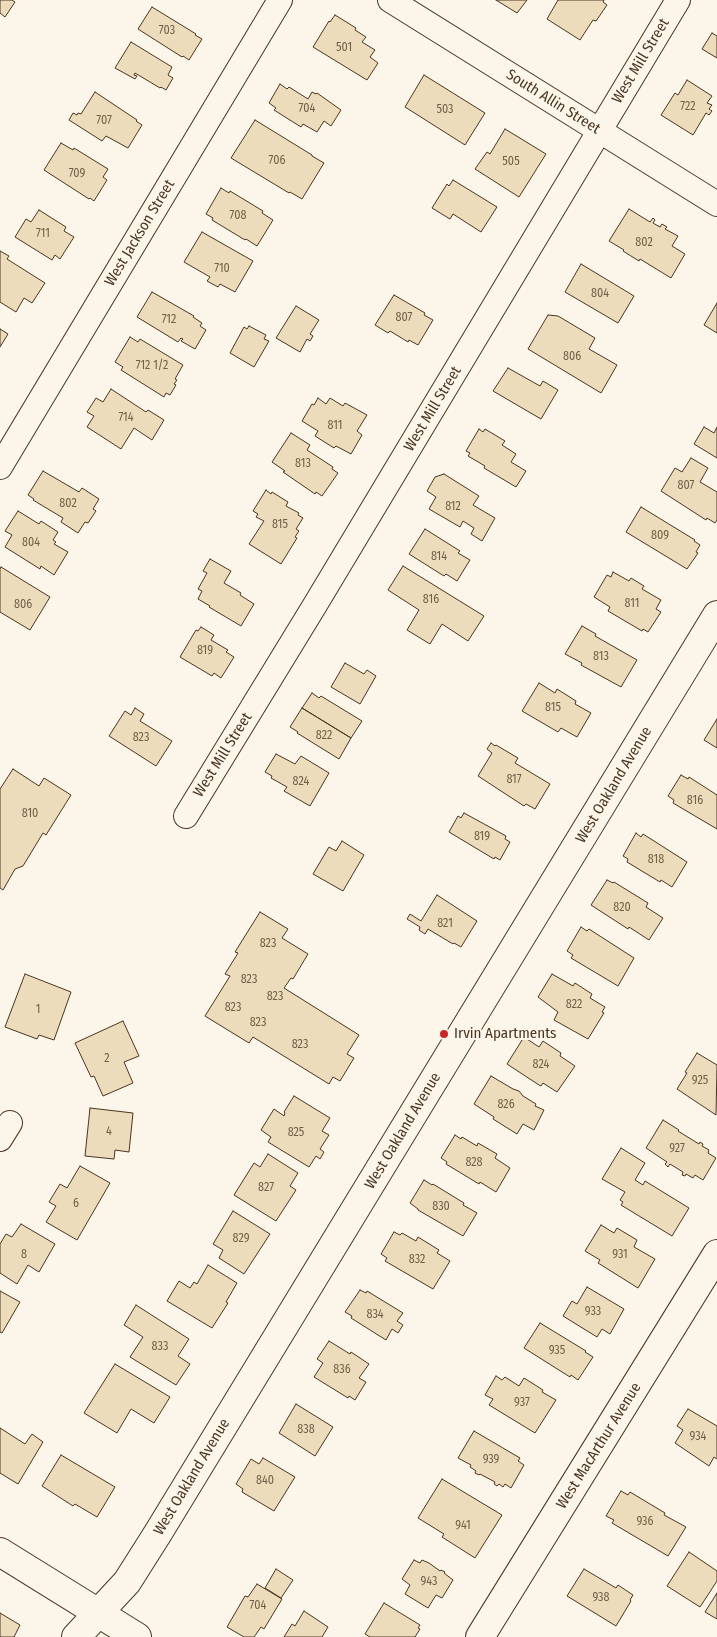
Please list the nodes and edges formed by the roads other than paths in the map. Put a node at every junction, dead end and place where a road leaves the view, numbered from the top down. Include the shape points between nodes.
1 (280, 0) edge
2 (390, 0) edge
3 (678, 0) edge
4 (600, 132) junction
5 (717, 204) edge
6 (0, 467) edge
7 (717, 615) edge
8 (186, 816) dead end
9 (717, 1254) edge
10 (0, 1552) edge
11 (99, 1613) junction
12 (76, 1637) edge
13 (137, 1637) edge
14 (480, 1637) edge

1 - 6 street, West Jackson Street
2 - 4 street, South Allin Street
3 - 4 street, West Mill Street
4 - 5 street, South Allin Street
4 - 8 street, West Mill Street
7 - 11 main road, West Oakland Avenue via 158,1533 127,1582
9 - 14 main road, West MacArthur Avenue
10 - 11 main road
11 - 12 main road, West Oakland Avenue
11 - 13 main road

